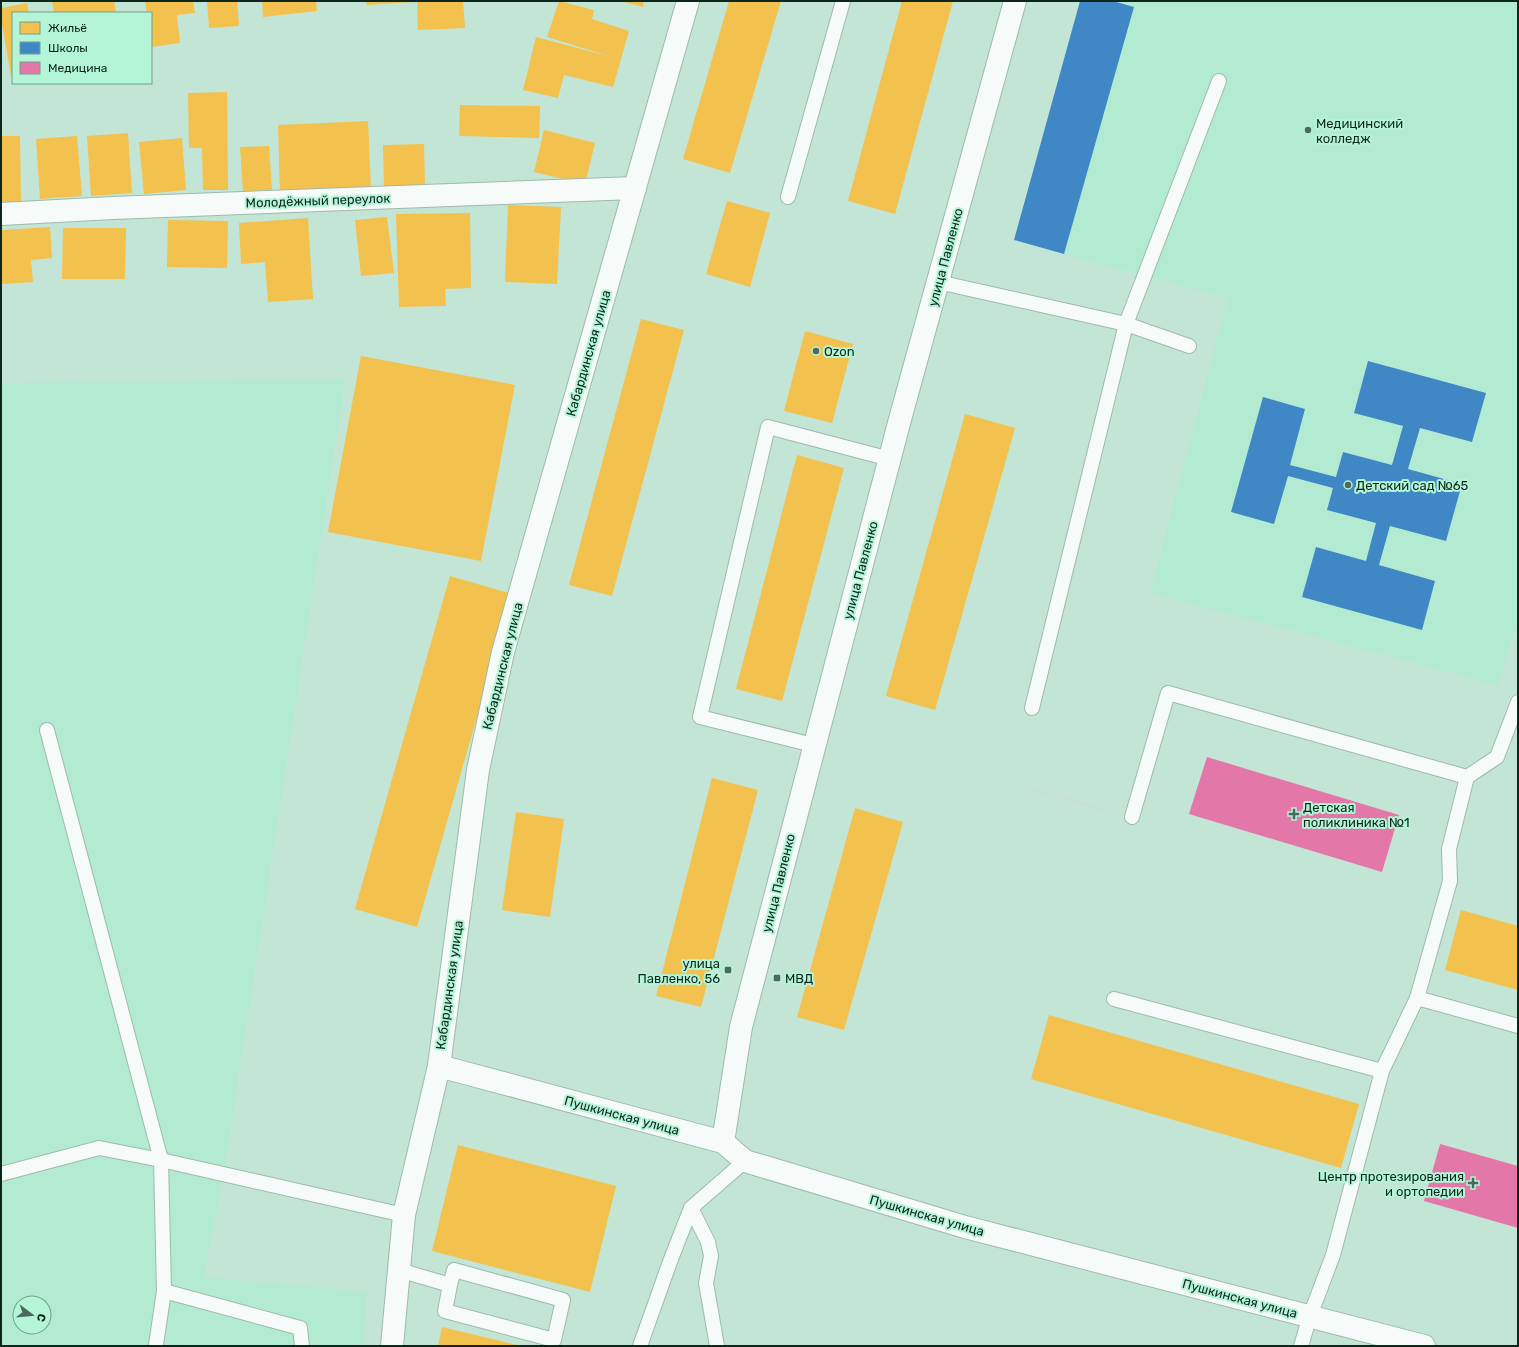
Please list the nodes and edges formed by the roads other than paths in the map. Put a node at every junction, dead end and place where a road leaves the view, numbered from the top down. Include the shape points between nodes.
1 (688, 1) edge
2 (843, 1) edge
3 (1015, 1) edge
4 (1219, 81) dead end
5 (635, 188) junction
6 (788, 197) dead end
7 (1, 214) edge
8 (938, 282) junction
9 (1126, 324) junction
10 (1189, 346) dead end
11 (890, 459) junction
12 (1518, 702) edge
13 (1032, 708) dead end
14 (48, 730) dead end
15 (814, 746) junction
16 (1467, 777) junction
17 (1132, 817) road end
18 (1417, 998) junction
19 (1114, 999) dead end
20 (1518, 1026) edge
21 (439, 1066) junction
22 (1382, 1071) junction
23 (723, 1142) junction
24 (161, 1160) junction
25 (745, 1161) junction
26 (1, 1174) edge
27 (692, 1208) junction
28 (404, 1215) junction
29 (399, 1270) junction
30 (450, 1285) junction
31 (164, 1291) junction
32 (1310, 1316) junction
33 (156, 1345) edge
34 (302, 1346) edge
35 (392, 1346) edge
36 (640, 1346) edge
37 (717, 1346) edge
38 (1301, 1346) edge
39 (1424, 1346) edge

1 - 5 street, Кабардинская улица
2 - 6 lane
3 - 8 street, улица Павленко
4 - 9 lane
5 - 7 street, Молодёжный переулок
5 - 21 street, Кабардинская улица via 503,652 478,770
8 - 9 lane
8 - 11 street, улица Павленко
9 - 10 lane
9 - 13 lane
11 - 15 street, улица Павленко
11 - 15 lane via 768,427 700,717
12 - 16 lane via 1497,757
14 - 24 lane
15 - 23 street, улица Павленко via 741,1026
16 - 17 lane via 1168,693
16 - 18 lane via 1449,849 1450,880
18 - 20 lane
18 - 22 lane
19 - 22 lane
21 - 23 street, Пушкинская улица
21 - 28 street, Кабардинская улица
22 - 32 lane via 1333,1254
23 - 25 street, Пушкинская улица
24 - 26 lane via 99,1148
24 - 28 lane
24 - 31 lane
25 - 27 lane
25 - 32 street, Пушкинская улица via 965,1226
27 - 36 lane
27 - 37 lane via 708,1242 711,1256 706,1284
28 - 29 street, Кабардинская улица
29 - 30 lane
29 - 35 street, Кабардинская улица
30 - 30 lane via 454,1270 563,1300 554,1340 446,1311
31 - 33 lane
31 - 34 lane via 300,1328
32 - 38 lane
32 - 39 street, Пушкинская улица

